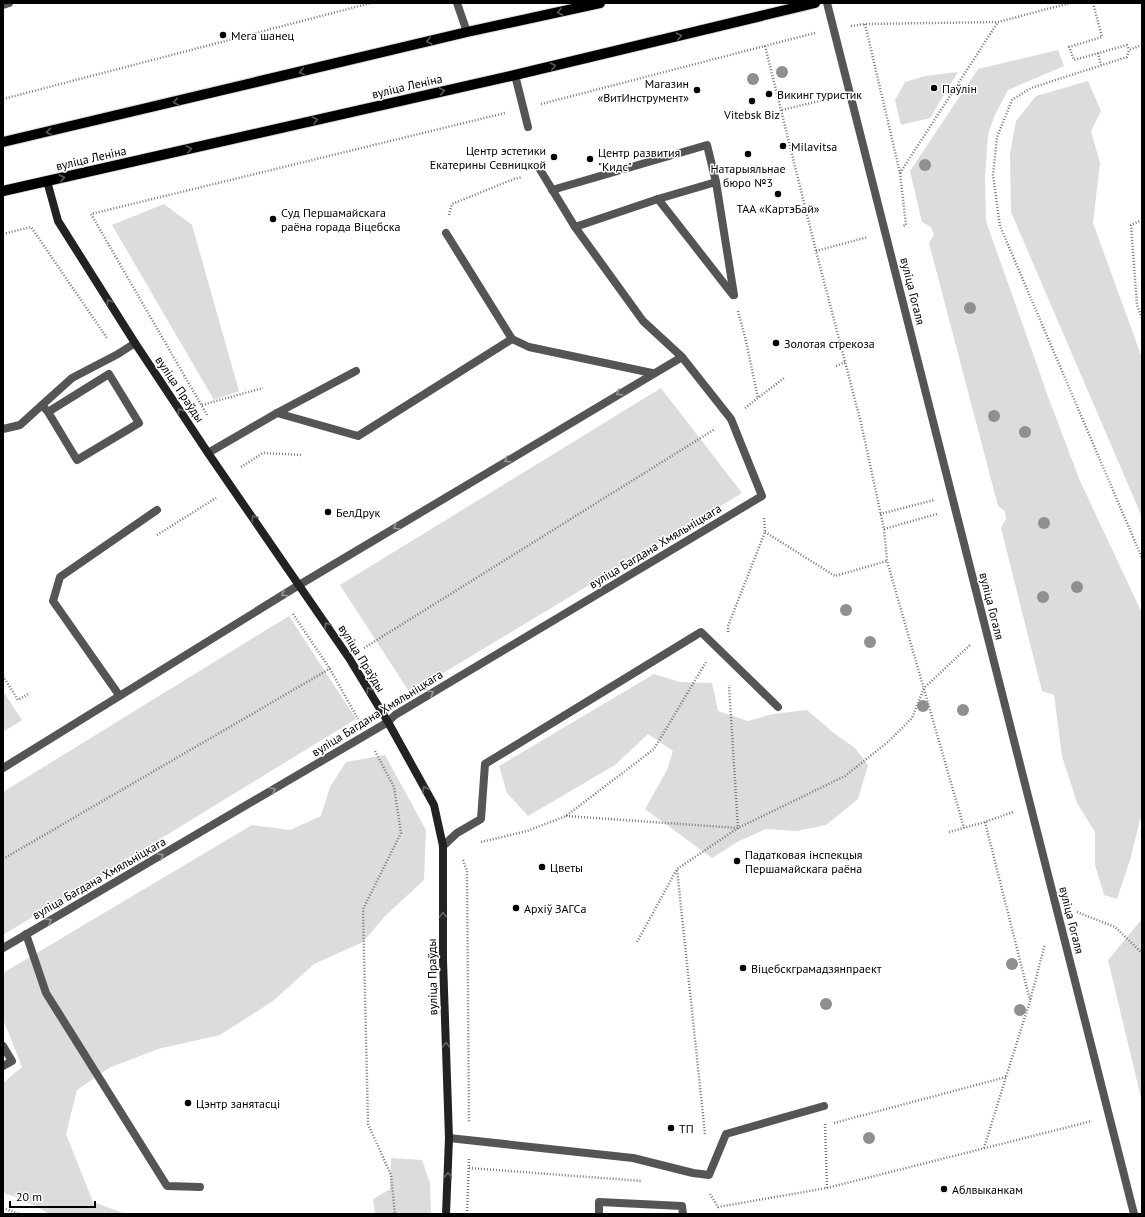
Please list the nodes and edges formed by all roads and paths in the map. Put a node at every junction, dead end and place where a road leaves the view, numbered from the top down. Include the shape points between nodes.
1 (10, 3) edge
2 (371, 3) edge
3 (457, 3) edge
4 (600, 3) edge
5 (815, 3) edge
6 (827, 3) edge
7 (1070, 3) edge
8 (1093, 3) edge
9 (3, 5) edge
10 (998, 22) junction
11 (466, 32) junction
12 (1142, 45) edge
13 (1129, 50) junction
14 (1098, 53) junction
15 (1101, 65) junction
16 (515, 75) junction
17 (3, 99) edge
18 (819, 101) dead end
19 (524, 109) junction
20 (782, 110) junction
21 (528, 126) dead end
22 (3, 142) edge
23 (540, 170) joint
24 (900, 173) junction
25 (47, 181) junction
26 (716, 182) junction
27 (552, 190) junction
28 (3, 191) edge
29 (658, 199) junction
30 (91, 214) dead end
31 (1142, 220) edge
32 (575, 227) junction
33 (886, 232) junction
34 (446, 233) joint
35 (3, 234) edge
36 (816, 251) junction
37 (734, 296) junction
38 (1142, 318) edge
39 (512, 339) junction
40 (135, 343) junction
41 (118, 354) junction
42 (682, 357) junction
43 (845, 362) junction
44 (836, 366) dead end
45 (356, 371) dead end
46 (652, 373) junction
47 (784, 378) dead end
48 (262, 388) dead end
49 (758, 398) junction
50 (42, 405) junction
51 (202, 405) dead end
52 (48, 412) junction
53 (277, 413) junction
54 (731, 419) junction
55 (3, 429) edge
56 (208, 453) junction
57 (302, 455) dead end
58 (238, 469) dead end
59 (762, 496) junction
60 (216, 498) dead end
61 (919, 503) dead end
62 (220, 504) dead end
63 (955, 509) junction
64 (157, 510) dead end
65 (880, 514) junction
66 (884, 529) junction
67 (765, 532) junction
68 (1142, 558) edge
69 (887, 561) junction
70 (299, 584) junction
71 (281, 596) junction
72 (728, 626) junction
73 (716, 646) junction
74 (965, 649) dead end
75 (727, 657) junction
76 (349, 658) junction
77 (330, 669) junction
78 (3, 676) edge
79 (924, 688) junction
80 (30, 693) dead end
81 (119, 695) junction
82 (778, 707) dead end
83 (388, 722) junction
84 (366, 735) junction
85 (3, 768) edge
86 (1030, 805) junction
87 (566, 816) junction
88 (985, 822) junction
89 (738, 828) junction
90 (964, 828) junction
91 (949, 832) dead end
92 (481, 842) dead end
93 (443, 846) junction
94 (3, 859) edge
95 (677, 869) junction
96 (1055, 902) junction
97 (26, 934) junction
98 (1046, 940) dead end
99 (637, 942) dead end
100 (3, 948) edge
101 (1142, 953) edge
102 (1030, 1002) junction
103 (3, 1046) edge
104 (3, 1066) edge
105 (1006, 1077) junction
106 (824, 1106) joint
107 (1109, 1116) junction
108 (825, 1125) junction
109 (705, 1137) dead end
110 (449, 1138) junction
111 (984, 1149) junction
112 (469, 1168) dead end
113 (709, 1175) junction
114 (582, 1177) dead end
115 (200, 1187) dead end
116 (827, 1188) junction
117 (3, 1208) edge
118 (19, 1214) edge
119 (395, 1214) edge
120 (446, 1214) edge
121 (599, 1214) edge
122 (683, 1214) edge
123 (1134, 1214) edge

1 - 9 street
2 - 17 path
3 - 11 street
4 -> 11 main road
16 -> 5 main road, вуліца Леніна
6 - 33 street, вуліца Гогаля
7 - 10 path
8 - 14 path via 1102,37 1069,47 1074,60
10 - 24 path
10 - 24 path via 865,24
11 -> 22 main road
12 - 13 path
13 - 14 path via 1127,45
13 - 15 path via 1127,57
14 - 15 path
15 - 68 path via 1031,88 1012,100 997,137 993,174 1000,226
16 - 19 street
25 -> 16 main road, вуліца Леніна
18 - 20 path
19 - 20 path via 765,46
19 - 21 street
19 - 30 path
20 - 36 path
23 - 27 street
23 - 34 path via 452,204
24 - 33 path via 906,225
25 - 28 main road, вуліца Леніна
40 -> 25 main road, вуліца Праўды via 58,221
26 - 27 street via 707,145
26 - 29 street
26 - 37 street
27 - 32 street
29 - 32 street
29 - 37 street
31 - 38 path via 1131,225 1137,305
32 - 42 street via 643,321
33 - 36 path
33 - 63 street, вуліца Гогаля
34 - 39 street
35 - 41 path via 31,227
36 - 43 path
37 - 49 path
39 - 46 street via 530,347
39 - 53 street via 358,436
40 - 41 street
56 -> 40 main road, вуліца Праўды
41 - 50 street via 72,378
42 - 46 street
42 - 54 street
43 - 44 path
43 - 65 path
45 - 53 street
46 -> 70 street
47 - 49 path
48 - 51 path
49 - 54 path
50 - 52 street
50 - 55 street via 20,425
52 - 52 street via 77,460 139,423 109,374
53 - 56 street
54 - 59 street
54 - 76 path
70 -> 56 main road, вуліца Праўды
57 - 58 path via 263,453
59 - 67 path
83 -> 59 street, вуліца Багдана Хмяльніцкага via 395,715
60 - 62 path
61 - 65 path
63 - 66 path
63 - 86 street, вуліца Гогаля
64 - 81 street via 60,576 54,601
65 - 66 path
66 - 69 path
67 - 69 path via 835,576
67 - 72 path
69 - 79 path
70 -> 71 street
76 -> 70 main road, вуліца Праўды
71 - 77 path
71 - 81 street
72 - 73 path
72 - 75 path
73 - 75 street
73 - 87 path via 654,749
73 - 93 street via 701,632 485,764 481,819 457,833
74 - 79 path
75 - 82 street
75 - 89 path
76 - 77 path
83 -> 76 main road, вуліца Праўды
77 - 84 path
77 - 94 path
78 - 80 path via 18,700
79 - 89 path via 912,718 845,776
79 - 90 path
81 - 85 street
83 - 84 street, вуліца Багдана Хмяльніцкага
93 -> 83 main road, вуліца Праўды via 434,805
97 -> 84 street, вуліца Багдана Хмяльніцкага
84 - 119 path via 394,787 401,833 363,909 368,1124 392,1176
86 - 88 path
86 - 96 street, вуліца Гогаля
87 - 89 path
87 - 92 path via 527,831
88 - 90 path
88 - 102 path
89 - 95 path
90 - 91 path
110 -> 93 main road, вуліца Праўды via 443,960
95 - 99 path
95 - 109 path
96 - 101 path via 1115,927
96 - 107 street, вуліца Гогаля
97 - 100 street, вуліца Багдана Хмяльніцкага
97 - 115 street via 46,992 168,1186
98 - 102 path
102 - 105 path
103 - 104 street via 12,1061
105 - 108 path
105 - 111 path
106 - 108 path
106 - 113 street via 726,1134
107 - 111 path
107 - 123 street, вуліца Гогаля
108 - 116 path
110 - 113 street via 633,1158
120 -> 110 main road, вуліца Праўды
111 - 116 path
112 - 114 path
113 - 116 path via 704,1186 718,1207
117 - 118 path
121 - 122 street via 599,1202 682,1206

